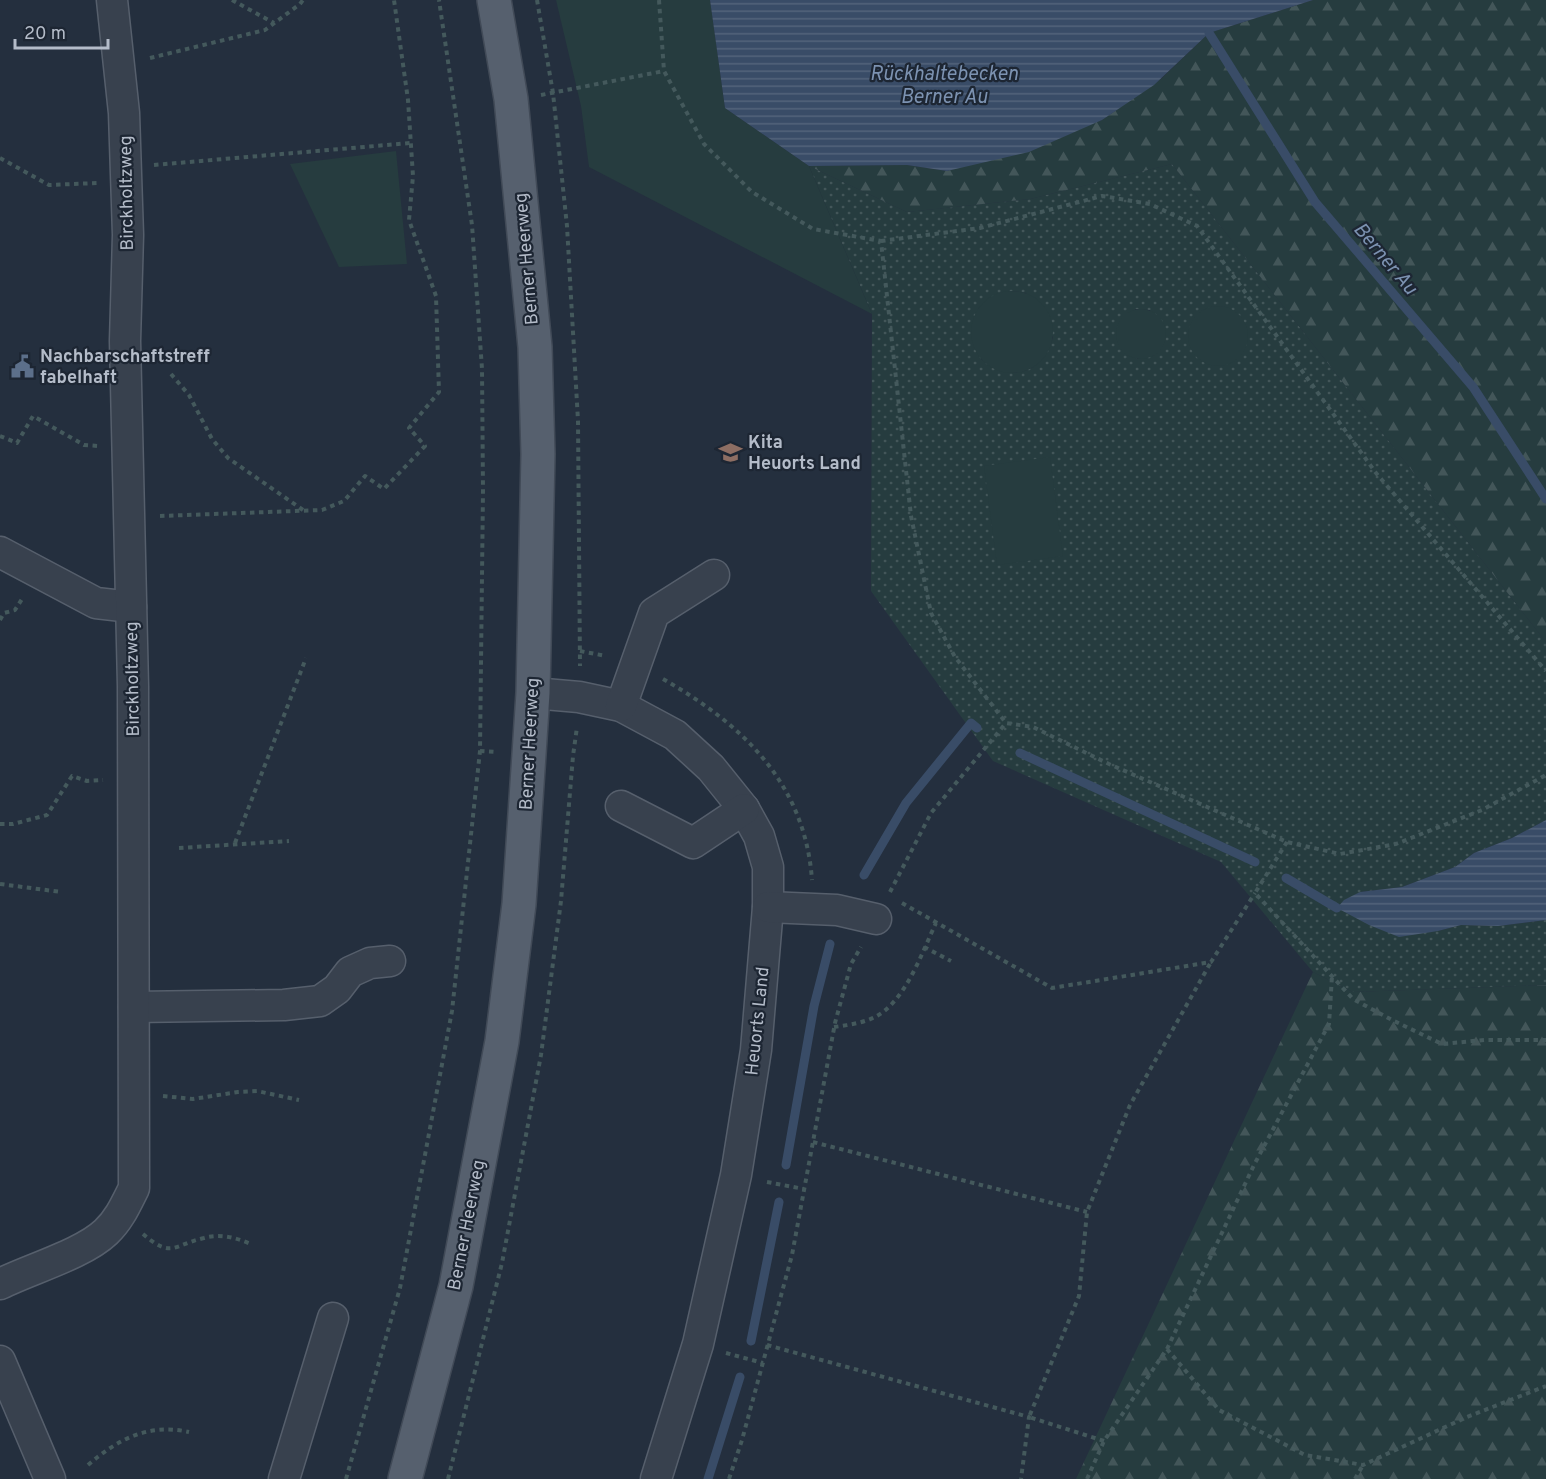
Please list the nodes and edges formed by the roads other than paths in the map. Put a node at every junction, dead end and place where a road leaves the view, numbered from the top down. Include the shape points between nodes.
1 (112, 0) edge
2 (494, 0) edge
3 (0, 552) edge
4 (714, 575) dead end
5 (130, 607) junction
6 (533, 693) junction
7 (621, 706) junction
8 (621, 806) dead end
9 (744, 809) junction
10 (768, 907) junction
11 (882, 907) road end
12 (390, 961) dead end
13 (134, 1006) junction
14 (0, 1284) edge
15 (333, 1318) dead end
16 (0, 1361) edge
17 (50, 1479) edge
18 (284, 1479) edge
19 (405, 1479) edge
20 (656, 1479) edge

1 - 5 street, Birckholtzweg via 124,113 128,235 125,341
2 - 6 main road, Berner Heerweg via 511,99 535,347 538,454
3 - 5 street via 96,603
4 - 7 street via 654,613
5 - 13 street, Birckholtzweg
6 - 7 street, Heuorts Land
6 - 19 main road, Berner Heerweg via 519,904 502,1041 456,1286
7 - 9 street, Heuorts Land via 675,735 711,768
8 - 9 street via 693,843
9 - 10 street, Heuorts Land via 759,836 768,867
10 - 11 street
10 - 20 street, Heuorts Land via 756,1050 736,1175 698,1344
12 - 13 street via 370,963 350,972 337,989 320,1001
13 - 14 street, Birckholtzweg via 134,1188 130,1197 118,1218 89,1245
15 - 18 street
16 - 17 street

